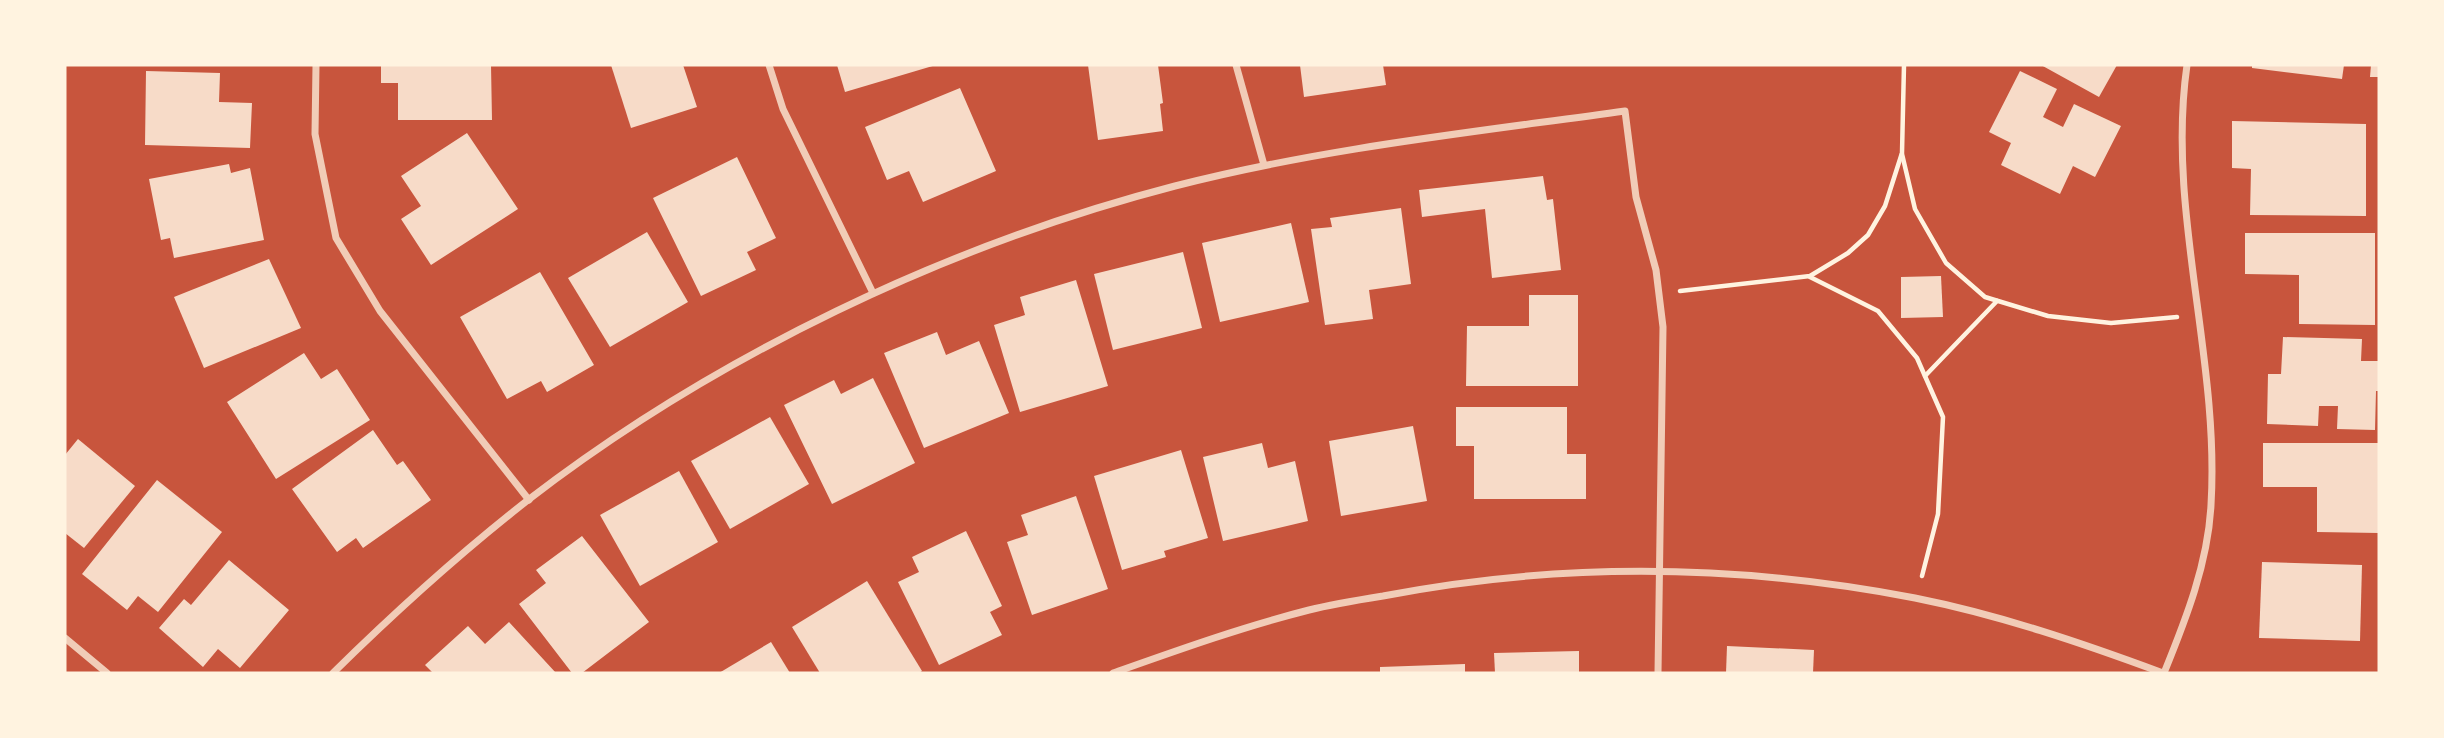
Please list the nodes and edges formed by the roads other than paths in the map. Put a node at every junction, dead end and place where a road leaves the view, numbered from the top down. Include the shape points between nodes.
1 (316, 65) edge
2 (769, 65) edge
3 (1236, 65) edge
4 (2187, 65) edge
5 (1264, 165) junction
6 (873, 293) junction
7 (528, 500) junction
8 (1660, 571) junction
9 (65, 638) edge
10 (107, 673) edge
11 (333, 673) edge
12 (1113, 673) edge
13 (1658, 673) edge
14 (2164, 673) edge

1 - 7 street via 315,134 337,238 380,311
2 - 6 street via 783,109
3 - 5 street
4 - 14 street via 2182,118 2185,193 2212,442 2211,507 2201,571
5 - 6 street via 1087,212 1000,241
5 - 8 street via 1625,111 1636,197 1656,270 1663,327
6 - 7 street via 643,419
7 - 11 street via 411,597
8 - 12 street via 1572,572 1441,585 1311,609 1227,632
8 - 13 street
8 - 14 street via 1832,584 1917,599 2083,643
9 - 10 street

